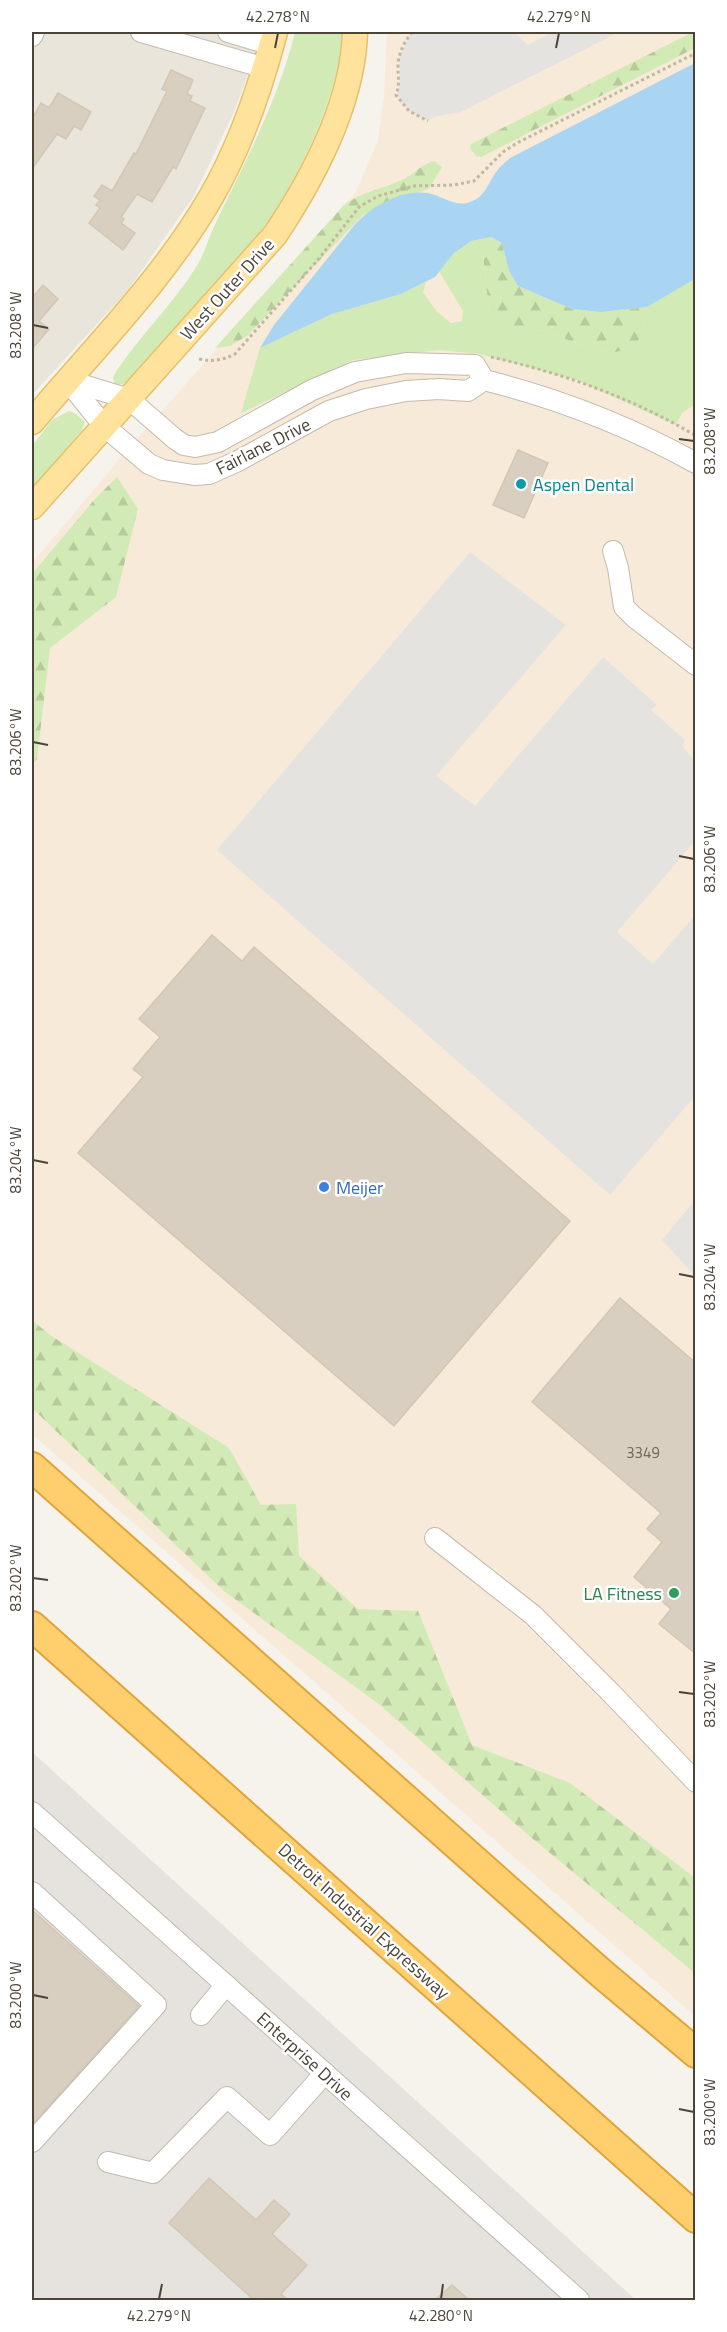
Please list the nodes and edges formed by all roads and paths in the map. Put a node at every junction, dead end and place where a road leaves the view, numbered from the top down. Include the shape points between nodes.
1 (34, 32) edge
2 (228, 32) edge
3 (355, 32) edge
4 (412, 32) edge
5 (152, 33) edge
6 (32, 36) edge
7 (274, 38) edge
8 (696, 53) edge
9 (265, 68) junction
10 (428, 122) dead end
11 (200, 359) dead end
12 (67, 380) junction
13 (484, 380) junction
14 (129, 399) junction
15 (32, 422) edge
16 (104, 426) junction
17 (696, 464) edge
18 (32, 507) edge
19 (613, 551) dead end
20 (696, 665) edge
21 (32, 1467) edge
22 (435, 1538) dead end
23 (32, 1626) edge
24 (696, 1782) edge
25 (32, 1812) edge
26 (32, 1892) edge
27 (226, 1985) junction
28 (201, 2015) dead end
29 (696, 2053) edge
30 (325, 2073) junction
31 (32, 2142) edge
32 (108, 2162) dead end
33 (696, 2218) edge
34 (579, 2301) edge

1 - 6 street
2 - 7 street
3 - 14 main road, West Outer Drive via 344,94 302,195 275,235
4 - 10 path via 401,47 396,95 409,111
5 - 9 street
7 - 9 main road
8 - 11 path via 517,143 474,181 414,186 378,196 359,207 236,354 210,362
9 - 12 main road via 212,196 180,246
12 - 14 street, Fairlane Drive
12 - 15 main road
12 - 16 street, Fairlane Drive
13 - 14 street, Fairlane Drive via 475,365 452,363 406,363 355,372 312,390 218,442 195,447 175,439
13 - 16 street, Fairlane Drive via 468,392 417,390 366,399 329,411 209,474 163,470 149,464
13 - 17 street, Fairlane Drive via 587,411
14 - 16 main road, West Outer Drive
16 - 18 main road, West Outer Drive
19 - 20 street via 624,607
21 - 29 highway
22 - 24 street via 533,1615
23 - 33 highway, Detroit Industrial Expressway
25 - 27 street, Enterprise Drive
26 - 31 street via 156,2005
27 - 28 street
27 - 30 street, Enterprise Drive
30 - 32 street via 270,2135 227,2097 153,2173
30 - 34 street, Enterprise Drive

